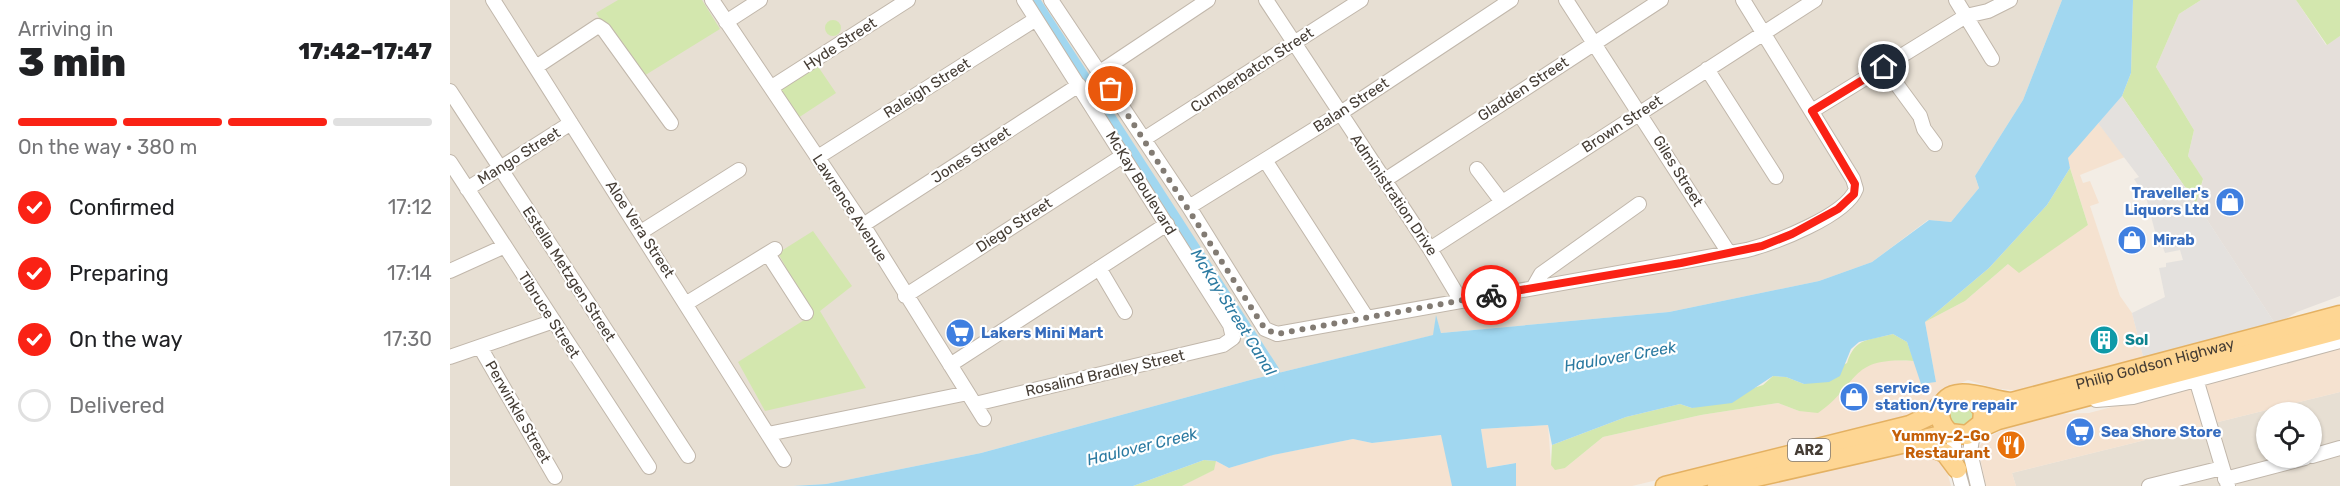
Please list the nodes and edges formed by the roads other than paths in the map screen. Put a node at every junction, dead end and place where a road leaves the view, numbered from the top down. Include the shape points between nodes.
1 (493, 0) edge
2 (712, 0) edge
3 (760, 0) edge
4 (908, 0) edge
5 (1024, 0) edge
6 (1208, 0) edge
7 (1266, 0) edge
8 (1361, 0) edge
9 (1511, 0) edge
10 (1566, 0) edge
11 (1661, 0) edge
12 (1743, 0) edge
13 (1815, 0) edge
14 (1956, 0) edge
15 (2010, 0) edge
16 (1055, 1) edge
17 (1966, 16) junction
18 (1036, 19) junction
19 (726, 22) junction
20 (1764, 33) junction
21 (1294, 43) junction
22 (1593, 43) junction
23 (1992, 59) dead end
24 (536, 67) junction
25 (1884, 67) junction
26 (1707, 69) junction
27 (1100, 72) junction
28 (1079, 85) junction
29 (772, 87) junction
30 (450, 90) edge
31 (1640, 111) junction
32 (1812, 111) junction
33 (1339, 114) junction
34 (571, 123) junction
35 (672, 123) dead end
36 (1143, 139) junction
37 (1935, 144) dead end
38 (1124, 155) junction
39 (818, 157) junction
40 (1265, 160) junction
41 (450, 162) edge
42 (500, 168) junction
43 (1477, 169) dead end
44 (739, 170) dead end
45 (1776, 177) dead end
46 (1385, 180) junction
47 (467, 189) junction
48 (1502, 202) junction
49 (1640, 204) dead end
50 (1189, 207) junction
51 (1167, 224) junction
52 (863, 225) junction
53 (641, 232) junction
54 (505, 246) junction
55 (1430, 249) junction
56 (1729, 253) junction
57 (1099, 268) junction
58 (450, 271) edge
59 (1533, 288) junction
60 (905, 296) junction
61 (1461, 301) junction
62 (687, 303) junction
63 (2340, 306) edge
64 (1125, 312) dead end
65 (806, 313) dead end
66 (2340, 315) edge
67 (1367, 318) junction
68 (554, 321) junction
69 (2291, 328) junction
70 (2340, 330) edge
71 (1233, 338) joint
72 (2340, 341) edge
73 (480, 347) junction
74 (450, 357) edge
75 (951, 365) junction
76 (2196, 379) junction
77 (1972, 395) junction
78 (971, 398) junction
79 (1946, 399) junction
80 (2061, 403) junction
81 (984, 419) dead end
82 (1975, 431) junction
83 (768, 434) junction
84 (1952, 434) junction
85 (1915, 441) junction
86 (2340, 448) edge
87 (2322, 453) edge
88 (688, 456) dead end
89 (784, 460) dead end
90 (649, 467) dead end
91 (2265, 468) edge
92 (555, 477) dead end
93 (1959, 477) edge
94 (2225, 478) edge
95 (1774, 479) edge
96 (1665, 486) edge
97 (1717, 486) edge
98 (1978, 486) edge
99 (2149, 486) edge

1 - 24 street, Aloe Vera Street
2 - 19 street, Lawrence Avenue
3 - 19 street
4 - 29 street, Hyde Street
5 - 18 street, McKay Boulevard
6 - 27 street
7 - 21 street, Administration Drive
8 - 21 street, Cumberbatch Street
9 - 33 street, Balan Street
10 - 22 street, Giles Street
11 - 22 street, Gladden Street
12 - 20 street
13 - 20 street, Brown Street
14 - 17 street
15 - 17 street
16 - 27 street, McKay Boulevard
17 - 23 street
17 - 25 street
18 - 28 street, McKay Boulevard
18 - 39 street, Raleigh Street
19 - 29 street, Lawrence Avenue
20 - 26 street, Brown Street
20 - 32 street
21 - 33 street, Administration Drive
21 - 36 street, Cumberbatch Street
22 - 31 street, Giles Street
22 - 46 street, Gladden Street
24 - 34 street, Aloe Vera Street
24 - 35 street via 598,26
25 - 32 street
25 - 37 street
26 - 31 street, Brown Street
26 - 45 street
27 - 36 street, McKay Boulevard
28 - 38 street, McKay Boulevard
28 - 52 street, Jones Street
29 - 39 street, Lawrence Avenue
30 - 42 street, Estella Metzgen Street
31 - 48 street, Brown Street
31 - 56 street, Giles Street
32 - 56 street via 1856,189 1846,204 1792,234
33 - 40 street, Balan Street
33 - 46 street, Administration Drive
34 - 42 street, Mango Street
34 - 53 street, Aloe Vera Street
36 - 50 street, McKay Boulevard
38 - 51 street, McKay Boulevard
38 - 60 street, Diego Street
39 - 52 street, Lawrence Avenue
40 - 50 street, Balan Street
40 - 67 street
41 - 47 street, Tibruce Street
42 - 47 street, Mango Street
42 - 88 street, Estella Metzgen Street
43 - 48 street
44 - 53 street
46 - 55 street, Administration Drive
47 - 54 street, Tibruce Street
48 - 55 street, Brown Street
49 - 59 street via 1541,274
50 - 67 street, McKay Boulevard via 1265,329 1277,334
51 - 57 street
51 - 71 street, McKay Boulevard via 1230,325
52 - 60 street, Lawrence Avenue
53 - 62 street, Aloe Vera Street
54 - 58 street
54 - 68 street, Tibruce Street
55 - 61 street, Administration Drive
56 - 59 street
57 - 64 street
57 - 75 street
59 - 61 street
60 - 75 street, Lawrence Avenue
61 - 67 street
62 - 65 street via 771,252
62 - 83 street, Aloe Vera Street
63 - 69 street
66 - 69 main road, Philip Goldson Highway
68 - 73 street
68 - 90 street, Tibruce Street
69 - 77 main road, Philip Goldson Highway via 2012,402
70 - 80 main road, Philip Goldson Highway
71 - 78 street, Rosalind Bradley Street via 1223,345
72 - 76 street
73 - 74 street
73 - 92 street, Perwinkle Street
75 - 78 street, Lawrence Avenue
76 - 80 street via 2133,397
76 - 94 street
77 - 79 main road via 1958,393
77 - 82 main road via 1983,411
78 - 81 street, Lawrence Avenue
78 - 83 street, Rosalind Bradley Street
79 - 84 main road via 1940,417
79 - 96 main road, AR2 via 1929,416 1910,425
80 - 82 main road, Philip Goldson Highway via 1998,420
82 - 84 main road
82 - 98 street via 1970,452
83 - 89 street, Aloe Vera Street
84 - 85 main road, AR2
84 - 93 street
85 - 93 main road via 1945,453
85 - 95 main road, AR2
86 - 87 street
91 - 94 street
94 - 99 street
95 - 97 main road, AR2

